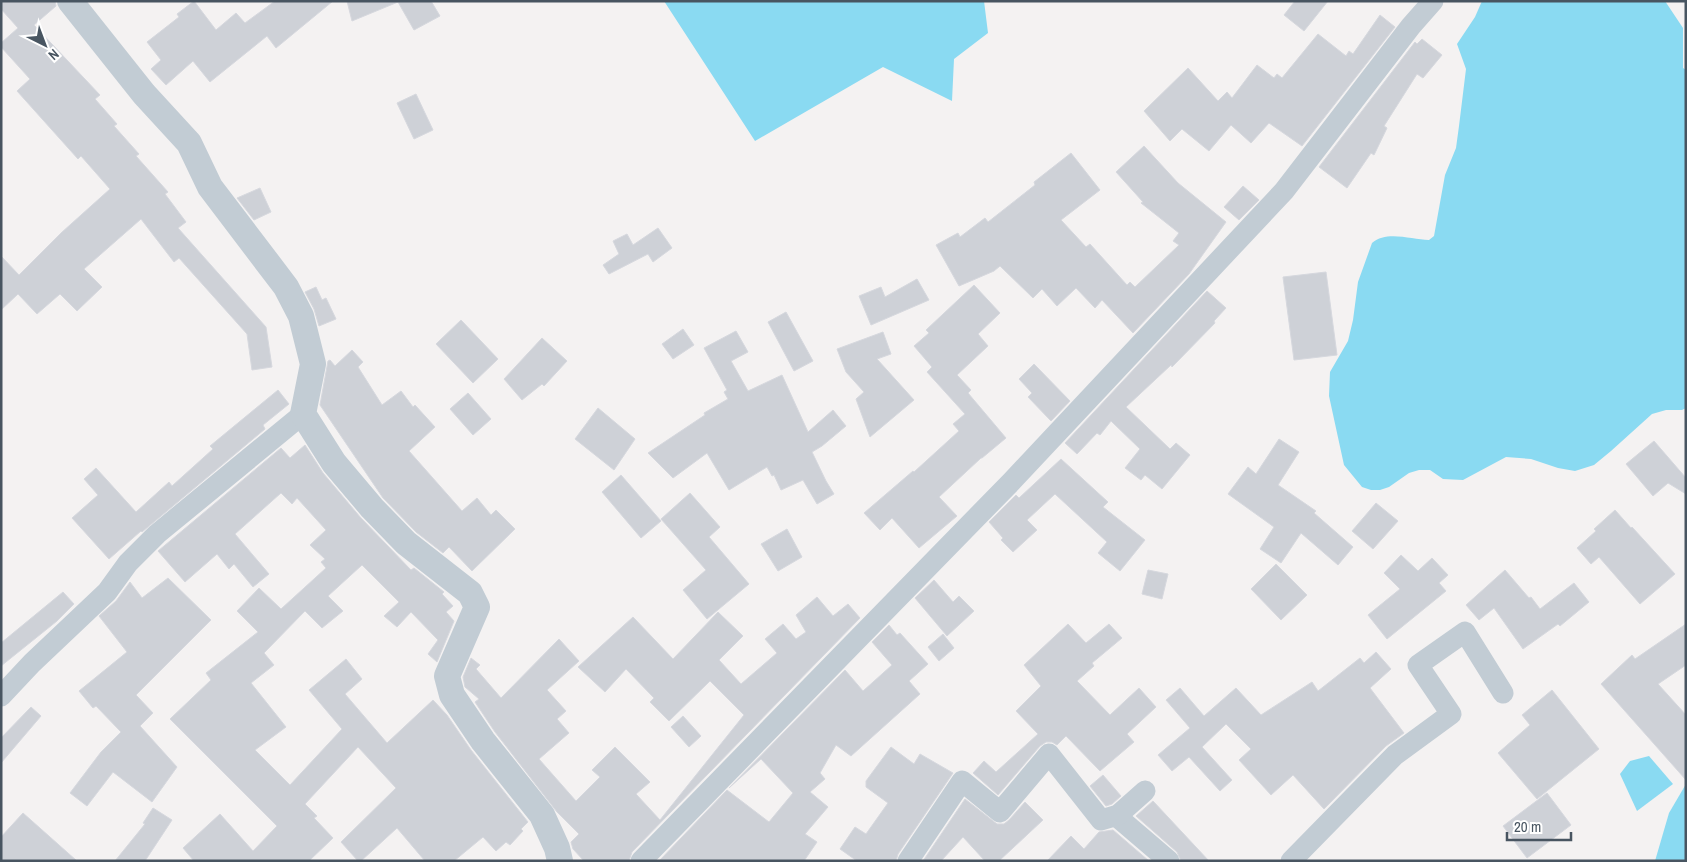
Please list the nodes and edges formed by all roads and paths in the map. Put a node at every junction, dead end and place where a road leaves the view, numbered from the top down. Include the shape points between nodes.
1 (70, 1) edge
2 (1433, 1) edge
3 (303, 414) junction
4 (1503, 693) dead end
5 (1, 696) edge
6 (1145, 791) dead end
7 (1118, 815) junction
8 (560, 861) edge
9 (641, 861) edge
10 (908, 861) edge
11 (1169, 861) edge
12 (1291, 861) edge

1 - 3 street via 144,94 189,143 210,187 286,287 301,316 313,364
2 - 9 street via 1284,192 1012,481
3 - 5 street via 157,534 128,563 107,592
3 - 8 street via 334,463 372,508 406,543 470,593 477,607 447,676 452,695 483,741 542,815
4 - 12 street via 1465,632 1418,665 1450,714 1395,755
6 - 7 street
7 - 10 street via 1101,820 1049,754 1000,812 962,781
7 - 11 street

